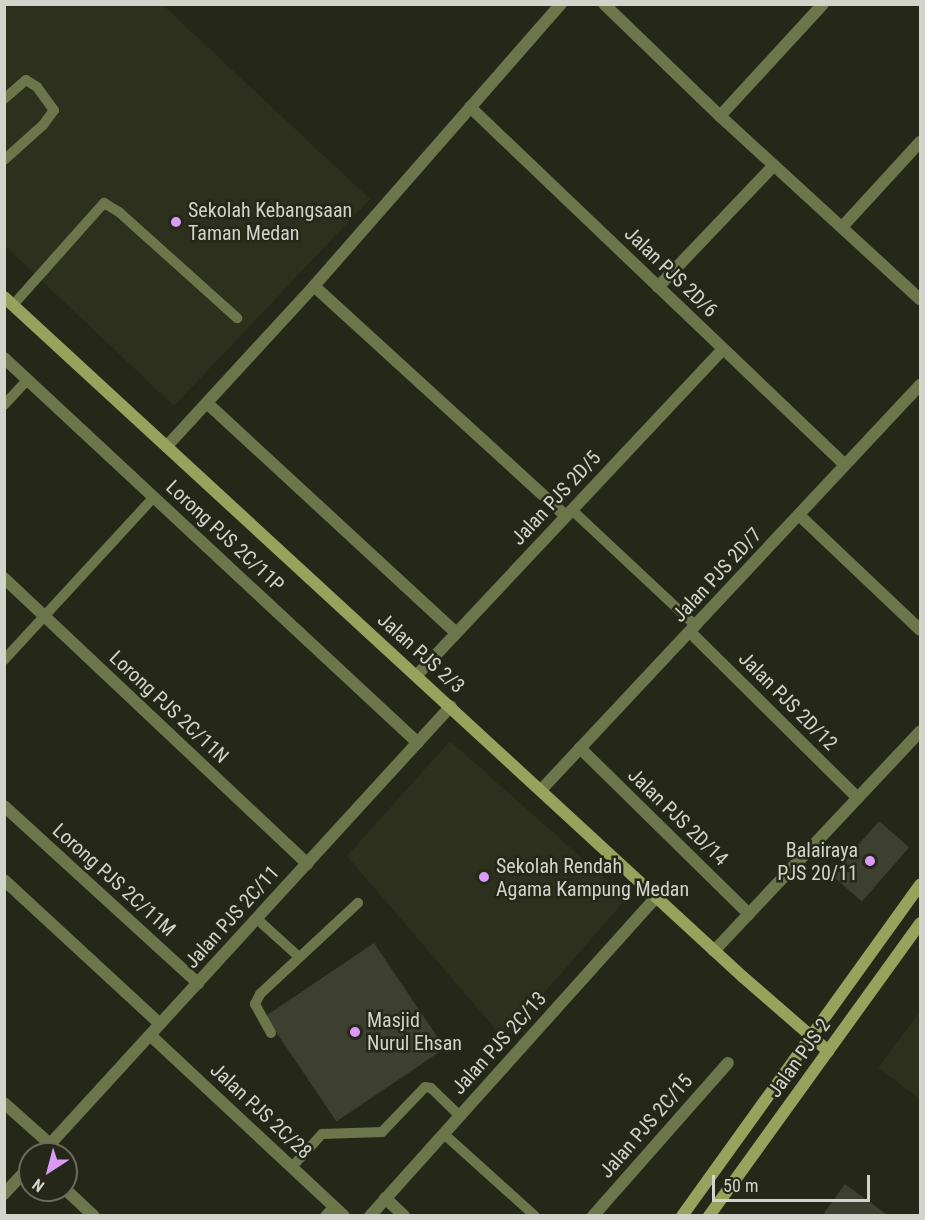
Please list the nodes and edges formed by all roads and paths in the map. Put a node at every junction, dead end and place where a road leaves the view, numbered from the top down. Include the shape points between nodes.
1 (561, 4) edge
2 (604, 4) edge
3 (824, 4) edge
4 (4, 99) edge
5 (470, 107) junction
6 (720, 116) junction
7 (921, 142) edge
8 (4, 160) edge
9 (774, 165) junction
10 (843, 226) junction
11 (314, 286) junction
12 (658, 287) junction
13 (921, 299) edge
14 (9, 301) edge
15 (237, 318) dead end
16 (723, 349) junction
17 (4, 358) edge
18 (27, 380) junction
19 (921, 385) edge
20 (207, 403) junction
21 (4, 405) edge
22 (167, 446) junction
23 (845, 465) junction
24 (154, 497) junction
25 (569, 513) junction
26 (799, 515) junction
27 (4, 578) edge
28 (45, 616) junction
29 (920, 628) edge
30 (693, 629) junction
31 (455, 632) junction
32 (4, 660) edge
33 (417, 675) junction
34 (451, 706) junction
35 (921, 732) edge
36 (418, 742) junction
37 (580, 748) junction
38 (541, 790) junction
39 (858, 798) junction
40 (4, 806) edge
41 (307, 864) junction
42 (4, 880) edge
43 (921, 885) edge
44 (657, 897) junction
45 (358, 903) dead end
46 (749, 914) junction
47 (257, 919) junction
48 (920, 926) edge
49 (714, 951) junction
50 (298, 956) junction
51 (198, 983) junction
52 (160, 1024) junction
53 (271, 1033) dead end
54 (150, 1035) junction
55 (812, 1037) junction
56 (828, 1051) junction
57 (728, 1063) dead end
58 (4, 1103) edge
59 (460, 1116) junction
60 (444, 1134) junction
61 (40, 1142) edge
62 (52, 1142) edge
63 (292, 1167) junction
64 (18, 1179) edge
65 (4, 1194) edge
66 (385, 1198) junction
67 (78, 1201) edge
68 (334, 1206) junction
69 (94, 1215) edge
70 (325, 1215) edge
71 (344, 1215) edge
72 (370, 1215) edge
73 (404, 1215) edge
74 (535, 1215) edge
75 (593, 1215) edge
76 (682, 1215) edge
77 (709, 1215) edge

1 - 5 street
2 - 6 street
3 - 6 street
4 - 8 lane via 26,80 37,87 54,110
5 - 11 street
5 - 12 street, Jalan PJS 2D/6
6 - 9 street
7 - 10 street
9 - 10 street
9 - 12 street
10 - 13 street
11 - 20 street
11 - 25 street
12 - 16 street, Jalan PJS 2D/6
14 - 15 lane via 104,203 119,212
14 - 22 street, Jalan PJS 2/3
16 - 23 street, Jalan PJS 2D/6
16 - 25 street, Jalan PJS 2D/5
17 - 18 street, Lorong PJS 2C/11P
18 - 21 lane
18 - 24 street, Lorong PJS 2C/11P
19 - 23 street, Jalan PJS 2D/7
20 - 22 street
20 - 31 street
22 - 33 street, Jalan PJS 2/3
23 - 26 street, Jalan PJS 2D/7
24 - 28 lane
24 - 36 street, Lorong PJS 2C/11P
25 - 30 lane
25 - 31 street, Jalan PJS 2D/5
26 - 29 street
26 - 30 street, Jalan PJS 2D/7
27 - 28 street, Lorong PJS 2C/11N
28 - 32 lane
28 - 41 street, Lorong PJS 2C/11N
30 - 37 street, Jalan PJS 2D/7
30 - 39 street, Jalan PJS 2D/12
31 - 33 street, Jalan PJS 2D/5
33 - 34 street, Jalan PJS 2/3
34 - 36 street, Jalan PJS 2C/11
34 - 38 street, Jalan PJS 2/3
35 - 39 street
36 - 41 street, Jalan PJS 2C/11
37 - 38 street, Jalan PJS 2D/7
37 - 46 street, Jalan PJS 2D/14
38 - 44 street, Jalan PJS 2/3
39 - 46 street
40 - 51 street, Lorong PJS 2C/11M
41 - 47 street, Jalan PJS 2C/11
42 - 52 street
43 - 55 street, Jalan PJS 2
44 - 49 street, Jalan PJS 2/3
44 - 59 street, Jalan PJS 2C/13
45 - 50 lane
46 - 49 street
47 - 50 lane
47 - 51 street, Jalan PJS 2C/11
48 - 56 street, Jalan PJS 2
49 - 55 street, Jalan PJS 2/3
50 - 53 lane via 255,1004
51 - 52 street, Jalan PJS 2C/11
52 - 54 street, Jalan PJS 2C/11
54 - 62 street, Jalan PJS 2C/11
54 - 63 street, Jalan PJS 2C/28
55 - 56 street, Jalan PJS 2/3
55 - 76 street, Jalan PJS 2
56 - 77 street, Jalan PJS 2
57 - 75 street, Jalan PJS 2C/15
58 - 61 street
59 - 60 street, Jalan PJS 2C/13
59 - 63 lane via 431,1088 425,1087 382,1132 322,1134
60 - 66 street, Jalan PJS 2C/13
60 - 74 lane
63 - 68 street, Jalan PJS 2C/28
64 - 65 street
66 - 72 street, Jalan PJS 2C/13
66 - 73 street
67 - 69 street
68 - 70 lane
68 - 71 street, Jalan PJS 2C/28

